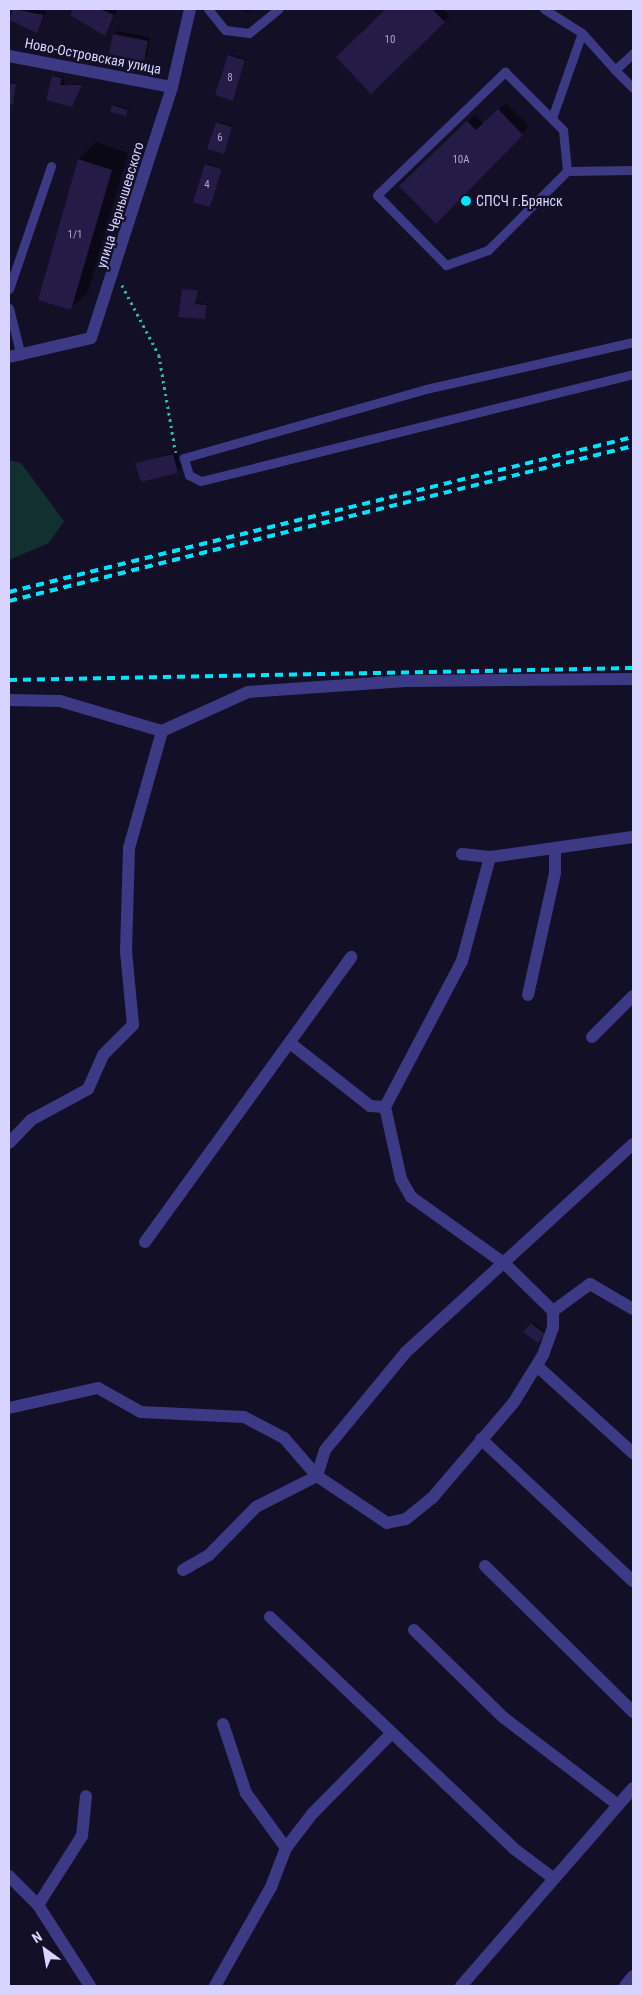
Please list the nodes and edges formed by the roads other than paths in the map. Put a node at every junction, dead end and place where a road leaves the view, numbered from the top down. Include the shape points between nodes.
1 (190, 9) edge
2 (208, 9) edge
3 (279, 9) edge
4 (544, 9) edge
5 (582, 33) junction
6 (633, 54) edge
7 (9, 56) edge
8 (614, 70) junction
9 (172, 87) junction
10 (633, 88) edge
11 (552, 118) junction
12 (51, 166) dead end
13 (633, 170) edge
14 (567, 171) junction
15 (9, 289) edge
16 (9, 308) edge
17 (633, 342) edge
18 (15, 357) edge
19 (633, 374) edge
20 (633, 679) edge
21 (9, 700) edge
22 (162, 731) junction
23 (633, 837) edge
24 (555, 850) junction
25 (462, 854) dead end
26 (490, 856) junction
27 (351, 957) dead end
28 (528, 995) dead end
29 (633, 996) edge
30 (592, 1037) dead end
31 (290, 1043) junction
32 (385, 1107) junction
33 (9, 1143) edge
34 (633, 1144) edge
35 (144, 1242) dead end
36 (505, 1264) junction
37 (633, 1309) edge
38 (553, 1311) junction
39 (537, 1366) junction
40 (9, 1408) edge
41 (481, 1439) junction
42 (633, 1453) edge
43 (316, 1476) junction
44 (485, 1566) dead end
45 (183, 1570) dead end
46 (633, 1581) edge
47 (270, 1617) dead end
48 (414, 1630) dead end
49 (633, 1712) edge
50 (223, 1724) dead end
51 (391, 1734) junction
52 (633, 1788) edge
53 (86, 1796) dead end
54 (618, 1806) junction
55 (286, 1848) junction
56 (9, 1876) edge
57 (553, 1878) junction
58 (38, 1905) junction
59 (633, 1976) edge
60 (90, 1986) edge
61 (215, 1986) edge
62 (461, 1986) edge
63 (625, 1986) edge

1 - 9 street, улица Чернышевского
2 - 3 lane via 225,30 249,33
4 - 5 lane
5 - 8 lane
5 - 11 lane
6 - 8 lane
7 - 9 street, Ново-Островская улица
8 - 10 lane
9 - 18 street, улица Чернышевского via 91,338
11 - 14 lane via 563,130
11 - 14 lane via 505,72 376,195 446,264 488,250
12 - 15 lane
13 - 14 lane
16 - 18 lane
17 - 19 lane via 426,390 184,458 189,475 201,481
20 - 22 street via 406,681 248,692
21 - 22 street via 60,701
22 - 33 street via 129,848 126,951 133,1026 103,1055 88,1089 31,1120
23 - 24 street
24 - 26 street
24 - 28 street via 555,873
25 - 26 street
26 - 32 street via 462,961
27 - 31 street
29 - 30 street
31 - 32 street via 370,1106
31 - 35 street
32 - 36 street via 401,1179 411,1198
34 - 36 street
36 - 38 street
36 - 43 street via 406,1352 325,1450
37 - 38 street via 590,1284
38 - 39 street via 553,1328
39 - 41 street via 514,1402
39 - 42 street
40 - 43 street via 98,1388 141,1412 244,1416 284,1438
41 - 43 street via 433,1497 406,1519 386,1523
41 - 46 street
43 - 45 street via 256,1507 209,1554
44 - 49 street
47 - 51 street
48 - 54 street via 504,1718
50 - 55 street via 246,1793
51 - 55 street via 312,1814
51 - 57 street via 513,1848
52 - 54 street
53 - 58 street via 82,1836
54 - 57 street
55 - 61 street via 271,1887
56 - 58 street
57 - 62 street
58 - 60 street
59 - 63 street

